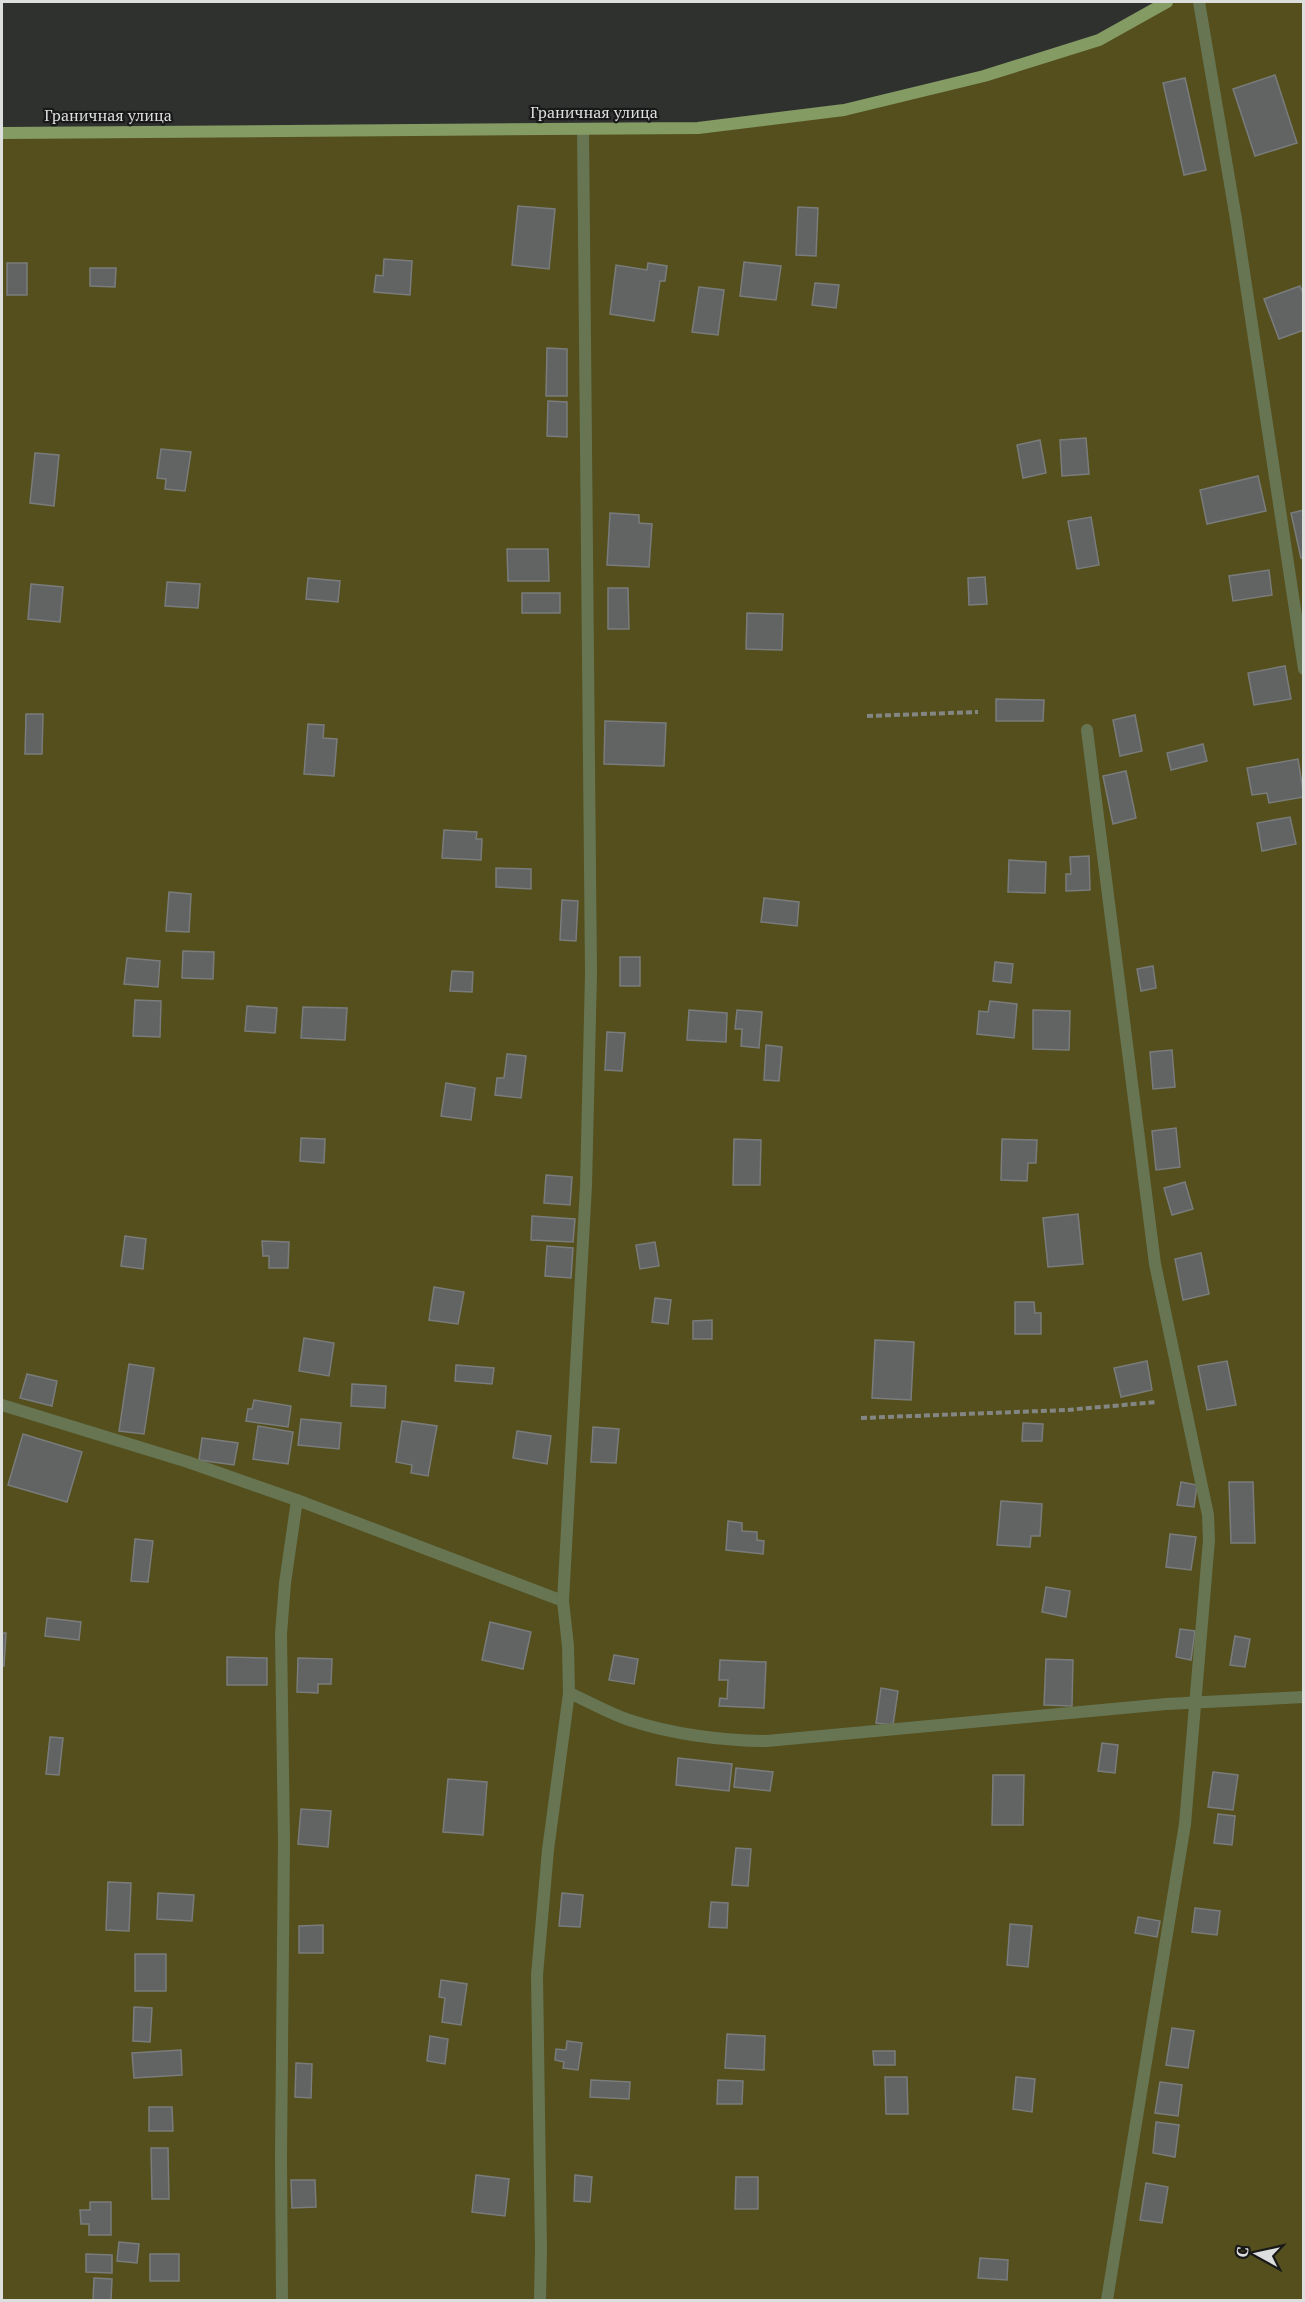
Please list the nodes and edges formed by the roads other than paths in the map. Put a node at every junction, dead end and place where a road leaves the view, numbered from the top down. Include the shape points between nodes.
1 (1167, 2) edge
2 (1199, 2) edge
3 (583, 129) junction
4 (2, 132) edge
5 (1304, 669) edge
6 (1087, 730) dead end
7 (2, 1405) edge
8 (297, 1500) junction
9 (563, 1601) junction
10 (569, 1692) junction
11 (1304, 1697) edge
12 (1197, 1702) junction
13 (282, 2301) edge
14 (540, 2301) edge
15 (1107, 2301) edge

1 - 3 street, Граничная улица via 1099,40 984,76 844,110 698,128
2 - 5 lane
3 - 4 street, Граничная улица
3 - 9 lane via 591,974 586,1186
6 - 12 lane via 1155,1264 1208,1515
7 - 8 lane
8 - 9 lane
8 - 13 lane via 281,1634
9 - 10 lane
10 - 12 lane via 628,1720 734,1741
10 - 14 lane via 548,1850 537,1975
11 - 12 lane
12 - 15 lane via 1185,1824

